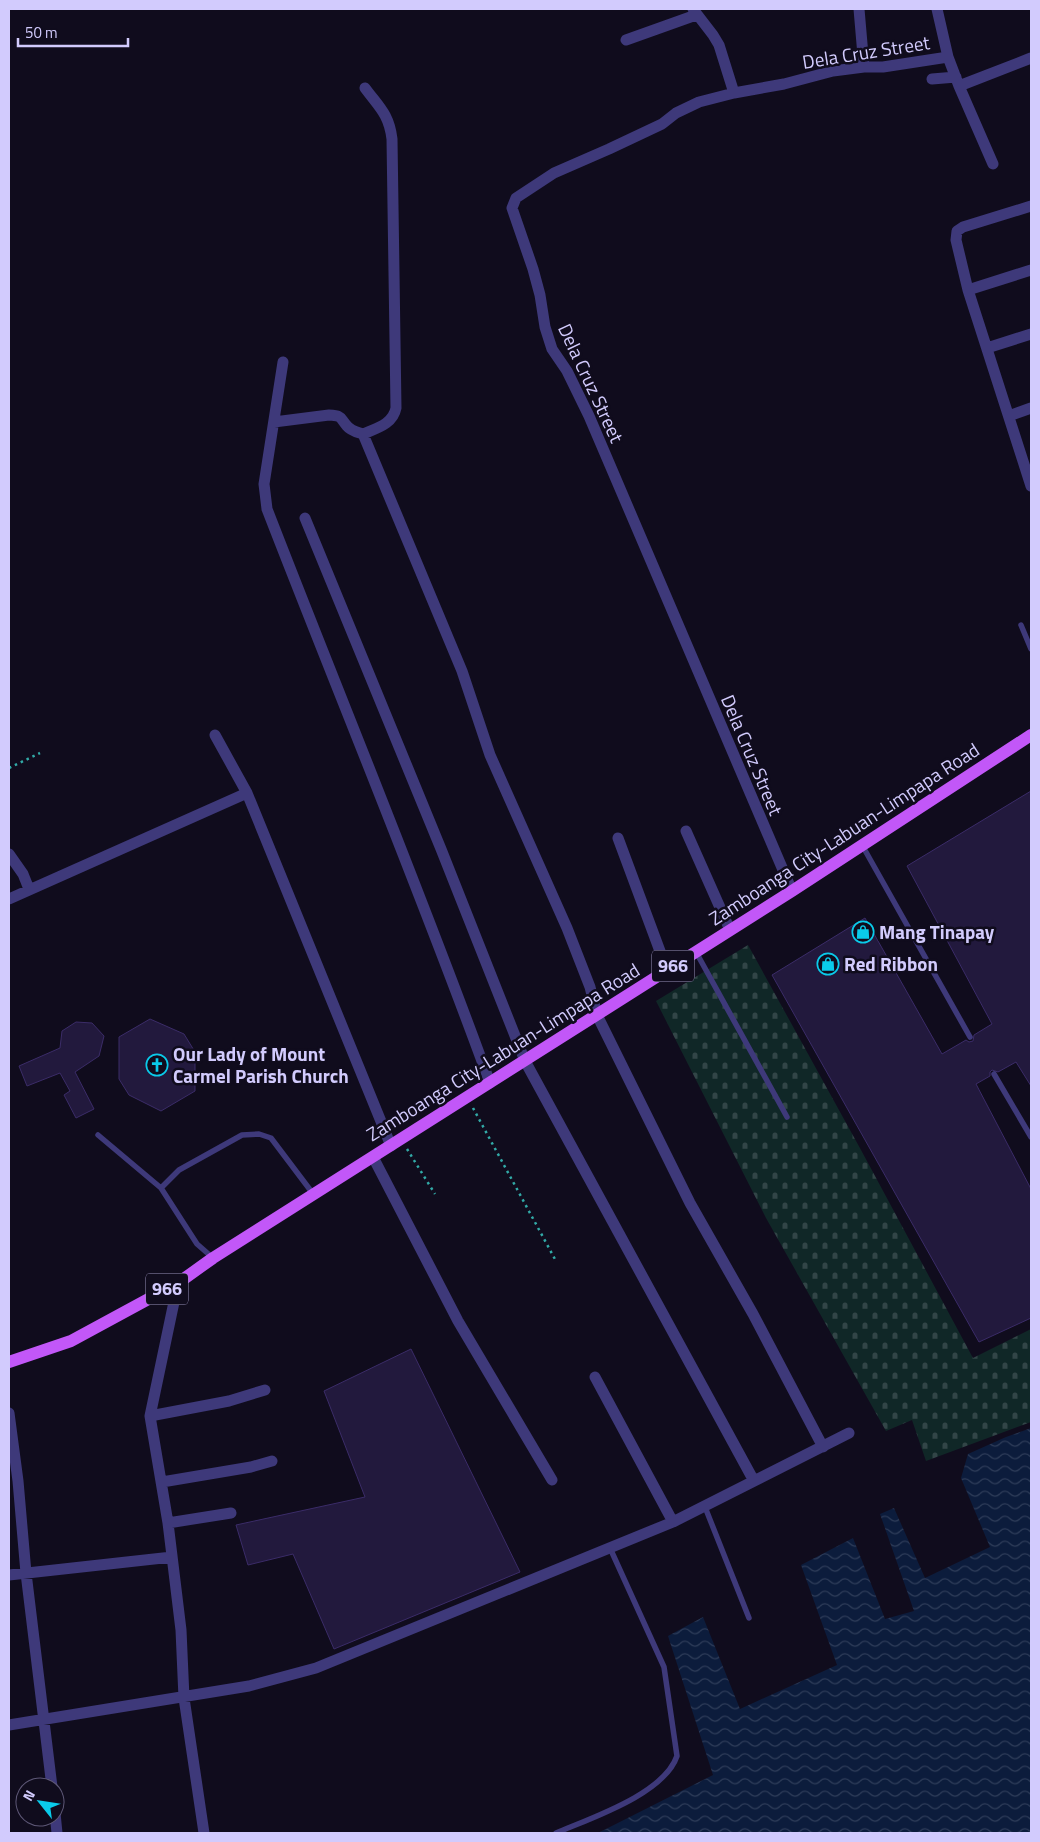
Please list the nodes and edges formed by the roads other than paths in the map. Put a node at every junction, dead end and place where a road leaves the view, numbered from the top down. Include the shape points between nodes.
1 (858, 9) edge
2 (940, 10) edge
3 (694, 12) edge
4 (626, 40) dead end
5 (948, 56) junction
6 (1031, 58) edge
7 (864, 67) junction
8 (932, 79) dead end
9 (958, 82) junction
10 (365, 88) dead end
11 (734, 93) junction
12 (993, 164) dead end
13 (1031, 206) edge
14 (1031, 270) edge
15 (968, 290) junction
16 (1031, 334) edge
17 (987, 348) junction
18 (282, 362) dead end
19 (1031, 408) edge
20 (1009, 416) junction
21 (274, 422) junction
22 (363, 434) junction
23 (1030, 480) edge
24 (305, 518) dead end
25 (1021, 626) dead end
26 (1031, 648) edge
27 (215, 735) dead end
28 (1031, 735) edge
29 (247, 793) junction
30 (686, 831) dead end
31 (618, 838) dead end
32 (862, 846) junction
33 (9, 854) edge
34 (29, 889) junction
35 (792, 891) junction
36 (9, 899) edge
37 (730, 930) junction
38 (696, 952) junction
39 (667, 970) junction
40 (597, 1015) junction
41 (970, 1037) dead end
42 (524, 1061) junction
43 (994, 1074) dead end
44 (490, 1083) junction
45 (787, 1117) dead end
46 (98, 1135) dead end
47 (1031, 1138) edge
48 (396, 1142) junction
49 (373, 1157) junction
50 (161, 1188) junction
51 (314, 1195) junction
52 (213, 1258) junction
53 (178, 1282) junction
54 (9, 1362) edge
55 (595, 1377) dead end
56 (265, 1390) dead end
57 (9, 1413) edge
58 (150, 1416) junction
59 (849, 1433) dead end
60 (823, 1447) junction
61 (272, 1461) dead end
62 (552, 1480) dead end
63 (754, 1481) junction
64 (162, 1482) junction
65 (705, 1507) junction
66 (231, 1513) dead end
67 (673, 1522) junction
68 (168, 1523) junction
69 (610, 1548) junction
70 (172, 1557) junction
71 (26, 1573) junction
72 (9, 1575) edge
73 (749, 1618) dead end
74 (184, 1698) junction
75 (45, 1720) junction
76 (9, 1725) edge
77 (51, 1777) edge
78 (204, 1833) edge
79 (556, 1833) edge

1 - 7 street
2 - 5 street
3 - 4 street
3 - 11 street via 719,45
5 - 7 street, Dela Cruz Street
5 - 9 street
6 - 9 street
7 - 11 street, Dela Cruz Street
8 - 9 street
9 - 12 street
10 - 22 street via 383,109 391,127 396,408 389,422
11 - 35 street, Dela Cruz Street via 699,102 662,124 554,173 516,198 512,208 535,278 552,349 590,416
13 - 15 street via 957,231 956,240
14 - 15 street
15 - 17 street
16 - 17 street
17 - 20 street
18 - 21 street
19 - 20 street
20 - 23 street
21 - 22 street via 338,416 343,418 347,427
21 - 44 street via 264,484 267,509 401,844
22 - 40 street via 462,671 490,755 567,928 590,987
24 - 42 street
25 - 26 lane
27 - 29 street
28 - 32 main road, Zamboanga City-Labuan-Limpapa Road / 966
29 - 34 street
29 - 48 street
30 - 37 street
31 - 39 street
32 - 35 main road, Zamboanga City-Labuan-Limpapa Road / 966
32 - 41 lane
33 - 34 street
34 - 36 street
35 - 37 main road, Zamboanga City-Labuan-Limpapa Road / 966
37 - 38 main road, Zamboanga City-Labuan-Limpapa Road / 966
38 - 39 main road, Zamboanga City-Labuan-Limpapa Road / 966
38 - 45 lane
39 - 40 main road, Zamboanga City-Labuan-Limpapa Road / 966
40 - 42 main road, Zamboanga City-Labuan-Limpapa Road / 966
40 - 60 street via 690,1203
42 - 44 main road, Zamboanga City-Labuan-Limpapa Road / 966
42 - 63 street
43 - 47 lane
44 - 48 main road, Zamboanga City-Labuan-Limpapa Road / 966
46 - 50 lane
48 - 49 main road, Zamboanga City-Labuan-Limpapa Road / 966
49 - 51 main road, Zamboanga City-Labuan-Limpapa Road / 966
49 - 62 street via 458,1321
50 - 51 lane via 179,1170 242,1135 258,1134 271,1138
50 - 52 lane via 197,1244
51 - 52 main road, Zamboanga City-Labuan-Limpapa Road / 966
52 - 53 main road, Zamboanga City-Labuan-Limpapa Road / 966
53 - 54 main road, Zamboanga City-Labuan-Limpapa Road / 966 via 71,1340
53 - 58 street
55 - 67 street
56 - 58 street via 230,1402
57 - 71 street
58 - 64 street
59 - 60 street
60 - 63 street
61 - 64 street
63 - 65 street
64 - 68 street
65 - 67 street
65 - 73 lane
66 - 68 street
67 - 69 street
68 - 70 street
69 - 74 street via 316,1668 249,1686
69 - 79 lane via 664,1666 677,1756 656,1785 613,1809
70 - 71 street
70 - 74 street via 181,1630
71 - 72 street
71 - 75 street
74 - 75 street
74 - 78 street
75 - 76 street
75 - 77 street

